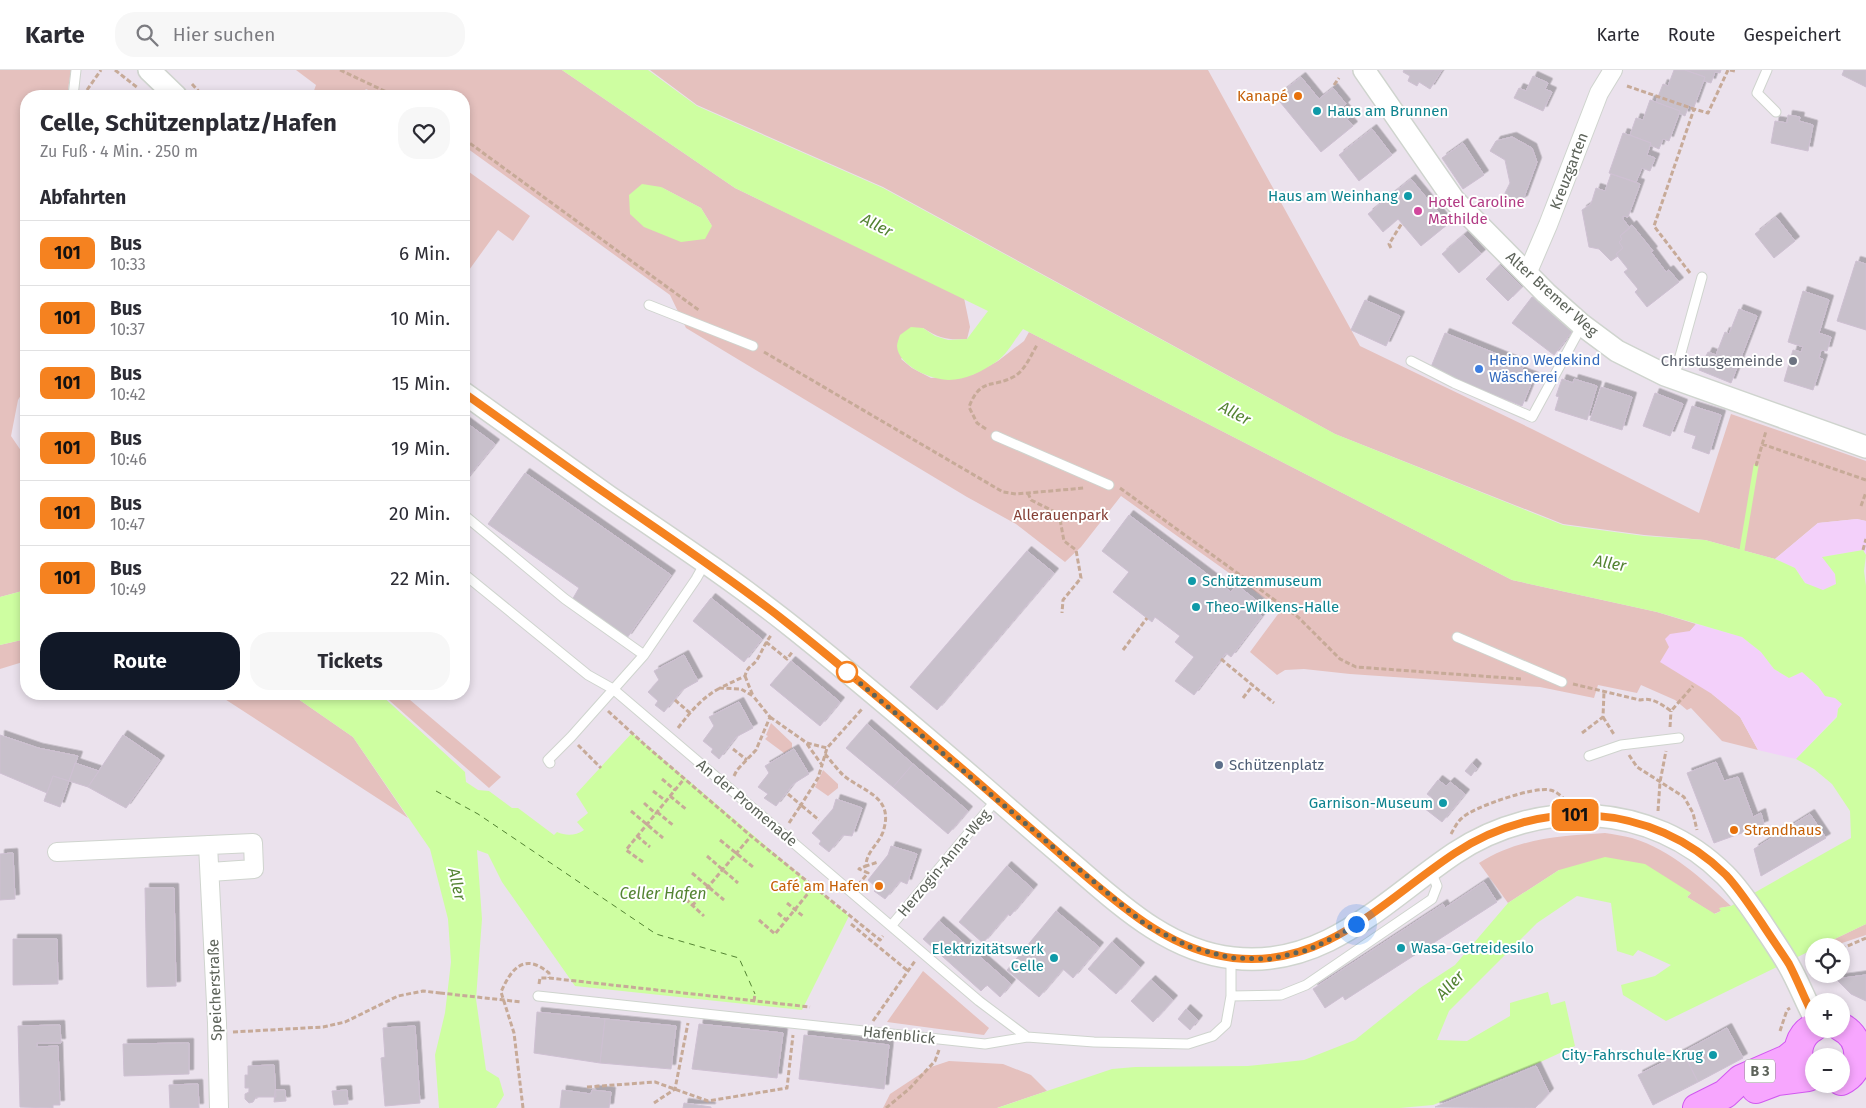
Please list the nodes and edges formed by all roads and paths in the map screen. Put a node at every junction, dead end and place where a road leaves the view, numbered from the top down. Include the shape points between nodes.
1 (76, 70) edge
2 (101, 70) edge
3 (114, 70) edge
4 (149, 70) edge
5 (340, 70) edge
6 (1364, 70) edge
7 (1614, 70) edge
8 (1729, 70) edge
9 (1735, 70) edge
10 (1766, 70) edge
11 (1338, 78) dead end
12 (1334, 85) dead end
13 (1627, 86) dead end
14 (74, 90) edge
15 (87, 90) edge
16 (141, 90) dead end
17 (165, 90) edge
18 (382, 90) edge
19 (1694, 109) junction
20 (1776, 112) dead end
21 (470, 143) edge
22 (1402, 223) dead end
23 (1391, 248) dead end
24 (1527, 274) junction
25 (1701, 281) joint
26 (649, 305) dead end
27 (704, 314) dead end
28 (1582, 325) junction
29 (1037, 345) dead end
30 (753, 346) joint
31 (1411, 361) dead end
32 (1674, 378) junction
33 (470, 397) edge
34 (996, 436) joint
35 (1866, 447) edge
36 (1756, 466) dead end
37 (1866, 480) edge
38 (1109, 485) junction
39 (1866, 492) edge
40 (1028, 493) junction
41 (1861, 506) dead end
42 (470, 520) edge
43 (1866, 539) edge
44 (1863, 550) dead end
45 (706, 562) junction
46 (470, 579) edge
47 (1062, 613) dead end
48 (1148, 618) dead end
49 (766, 630) dead end
50 (772, 634) junction
51 (1457, 636) dead end
52 (779, 640) dead end
53 (766, 642) junction
54 (786, 645) dead end
55 (1123, 650) dead end
56 (794, 651) junction
57 (644, 655) junction
58 (798, 655) dead end
59 (1221, 659) dead end
60 (745, 676) junction
61 (1562, 682) junction
62 (1253, 685) junction
63 (1693, 686) dead end
64 (720, 688) junction
65 (613, 689) junction
66 (1604, 692) junction
67 (753, 696) junction
68 (1243, 698) dead end
69 (675, 700) dead end
70 (1274, 703) dead end
71 (1671, 711) junction
72 (690, 713) junction
73 (869, 715) dead end
74 (770, 717) junction
75 (615, 718) dead end
76 (1603, 718) junction
77 (678, 728) dead end
78 (1582, 732) dead end
79 (1679, 738) dead end
80 (1669, 739) junction
81 (807, 743) junction
82 (1622, 744) junction
83 (827, 748) junction
84 (733, 749) dead end
85 (585, 752) dead end
86 (825, 754) junction
87 (1589, 756) dead end
88 (747, 760) junction
89 (550, 763) dead end
90 (822, 765) junction
91 (600, 768) dead end
92 (733, 775) dead end
93 (662, 779) dead end
94 (684, 779) junction
95 (1660, 782) junction
96 (675, 790) junction
97 (653, 791) dead end
98 (788, 794) dead end
99 (670, 796) junction
100 (997, 799) junction
101 (666, 801) junction
102 (1568, 802) dead end
103 (644, 803) dead end
104 (801, 805) junction
105 (687, 810) dead end
106 (631, 811) dead end
107 (656, 813) junction
108 (1658, 816) dead end
109 (819, 820) dead end
110 (789, 822) dead end
111 (647, 824) junction
112 (674, 826) dead end
113 (637, 836) junction
114 (751, 836) junction
115 (1698, 837) dead end
116 (663, 838) dead end
117 (1447, 839) dead end
118 (720, 840) dead end
119 (208, 845) junction
120 (650, 847) dead end
121 (57, 852) dead end
122 (737, 854) junction
123 (707, 856) dead end
124 (643, 862) dead end
125 (878, 862) dead end
126 (866, 866) junction
127 (753, 867) dead end
128 (723, 870) junction
129 (1431, 871) junction
130 (210, 872) junction
131 (692, 873) dead end
132 (868, 873) dead end
133 (738, 883) dead end
134 (708, 886) junction
135 (814, 886) junction
136 (680, 894) dead end
137 (724, 900) dead end
138 (787, 903) dead end
139 (692, 906) junction
140 (795, 910) junction
141 (778, 913) dead end
142 (704, 916) dead end
143 (804, 917) dead end
144 (758, 920) dead end
145 (786, 920) junction
146 (851, 924) dead end
147 (891, 926) junction
148 (1866, 938) edge
149 (1850, 945) edge
150 (921, 952) junction
151 (1231, 958) junction
152 (908, 971) junction
153 (549, 978) junction
154 (755, 994) dead end
155 (538, 996) joint
156 (1231, 996) junction
157 (1805, 998) edge
158 (754, 1001) junction
159 (522, 1002) dead end
160 (810, 1007) dead end
161 (690, 1012) junction
162 (794, 1024) junction
163 (866, 1032) junction
164 (217, 1033) junction
165 (1805, 1034) edge
166 (1027, 1037) junction
167 (1798, 1050) junction
168 (935, 1061) dead end
169 (1805, 1068) edge
170 (1805, 1081) edge
171 (586, 1087) dead end
172 (675, 1089) junction
173 (1725, 1094) junction
174 (654, 1104) dead end
175 (219, 1108) edge
176 (522, 1108) edge
177 (886, 1108) edge
178 (1697, 1108) edge

1 - 14 lane
2 - 15 path
3 - 16 path
4 - 17 street
5 - 18 path
6 - 24 street, Alter Bremer Weg via 1454,200
7 - 24 street, Kreuzgarten via 1599,93
8 - 9 path
8 - 19 path via 1708,113
10 - 20 lane via 1757,92
11 - 12 path
13 - 19 path
19 - 25 path via 1654,226
21 - 27 path
22 - 23 path via 1389,244
24 - 28 street, Alter Bremer Weg
25 - 32 lane
26 - 30 lane
28 - 31 lane via 1532,417
28 - 32 street, Alter Bremer Weg via 1618,351
29 - 34 path via 1016,375 986,384 974,394 969,406 977,423
30 - 40 path via 1003,492
32 - 35 street, Alter Bremer Weg
33 - 45 street
34 - 38 lane
36 - 37 path via 1762,444
38 - 40 path
38 - 61 path via 1122,489 1298,617 1340,659 1356,667
39 - 41 path
40 - 47 path via 1031,500 1059,514 1064,541 1076,550 1081,578 1063,600
42 - 57 lane via 565,599
43 - 44 path
45 - 57 lane
45 - 100 street via 833,660
46 - 65 lane, An der Promenade via 588,675
48 - 55 path
49 - 50 path
50 - 52 path
50 - 53 path
51 - 61 lane
53 - 56 path via 786,659
53 - 60 path via 756,662 747,668
54 - 56 path
56 - 58 path
57 - 65 lane
59 - 62 path
60 - 64 path
60 - 67 path
61 - 66 path
62 - 68 path
62 - 70 path
63 - 71 path
64 - 67 path via 741,689
64 - 72 path
65 - 89 lane via 548,760
65 - 147 lane, An der Promenade
66 - 71 path via 1640,700 1647,698
66 - 76 path
67 - 74 path
69 - 72 path
71 - 80 path
72 - 77 path
73 - 83 path via 862,708
74 - 81 path
74 - 88 path via 756,750
75 - 94 path
76 - 78 path
76 - 82 path
79 - 80 lane
80 - 82 lane
80 - 95 path
81 - 83 path
81 - 90 path
82 - 87 lane
82 - 95 path via 1638,766
83 - 86 path
84 - 88 path
85 - 91 path
86 - 90 path
86 - 126 path via 843,774 867,789 884,808 886,819 882,833 866,858
88 - 92 path
90 - 104 path via 818,778
93 - 96 path
94 - 96 path
94 - 114 path
95 - 108 path
95 - 115 path via 1684,797 1693,813
96 - 99 path
97 - 101 path
98 - 104 path
99 - 101 path
99 - 105 path
100 - 147 lane, Herzogin-Anna-Weg
100 - 151 street via 1146,925 1190,947
101 - 107 path
102 - 117 path via 1549,790 1504,799 1467,814
103 - 107 path
104 - 109 path
104 - 110 path
106 - 111 path
107 - 111 path
107 - 112 path
111 - 113 path
111 - 116 path
113 - 120 path
113 - 124 path via 626,850
114 - 122 path
114 - 135 path
118 - 122 path
119 - 121 street
119 - 130 street, Speicherstraße
119 - 130 street via 253,843 254,869
122 - 127 path
122 - 128 path
123 - 128 path
125 - 126 path
126 - 132 path via 859,869
128 - 133 path
128 - 134 path
129 - 151 street via 1341,934 1308,950 1270,959
129 - 156 lane via 1437,886 1432,899 1306,984 1281,995
129 - 157 street via 1483,837 1513,825 1565,815 1619,818 1642,825 1671,836 1724,874 1743,895 1788,963
130 - 164 street, Speicherstraße
131 - 134 path
134 - 137 path
134 - 139 path
135 - 140 path
135 - 147 path via 880,940
136 - 139 path
138 - 140 path
139 - 142 path
140 - 143 path
140 - 145 path
141 - 145 path
144 - 145 path via 775,934
146 - 152 path
147 - 150 lane, An der Promenade
148 - 149 path
150 - 152 path
150 - 166 lane, An der Promenade
151 - 156 lane, Hafenblick
152 - 163 path
153 - 155 path via 540,978
153 - 158 path
153 - 176 path via 549,973 540,966 523,964 507,978 501,992 514,1033
154 - 158 path
155 - 161 lane, Hafenblick
156 - 166 lane, Hafenblick via 1226,1024 1213,1036 1188,1044
158 - 160 path
159 - 164 path, bridge via 423,991 398,996 346,1022 323,1027
161 - 162 lane, Hafenblick
161 - 172 path
162 - 163 lane, Hafenblick
162 - 172 path via 787,1088 708,1101
163 - 166 lane, Hafenblick via 985,1044
164 - 175 street, Speicherstraße
165 - 167 main road
167 - 169 main road via 1800,1064
167 - 173 main road, B 3 via 1787,1059 1741,1079
168 - 177 path
170 - 173 main road, B 3 via 1777,1081 1746,1092
171 - 172 path via 655,1082
172 - 174 path
173 - 178 main road, B 3

